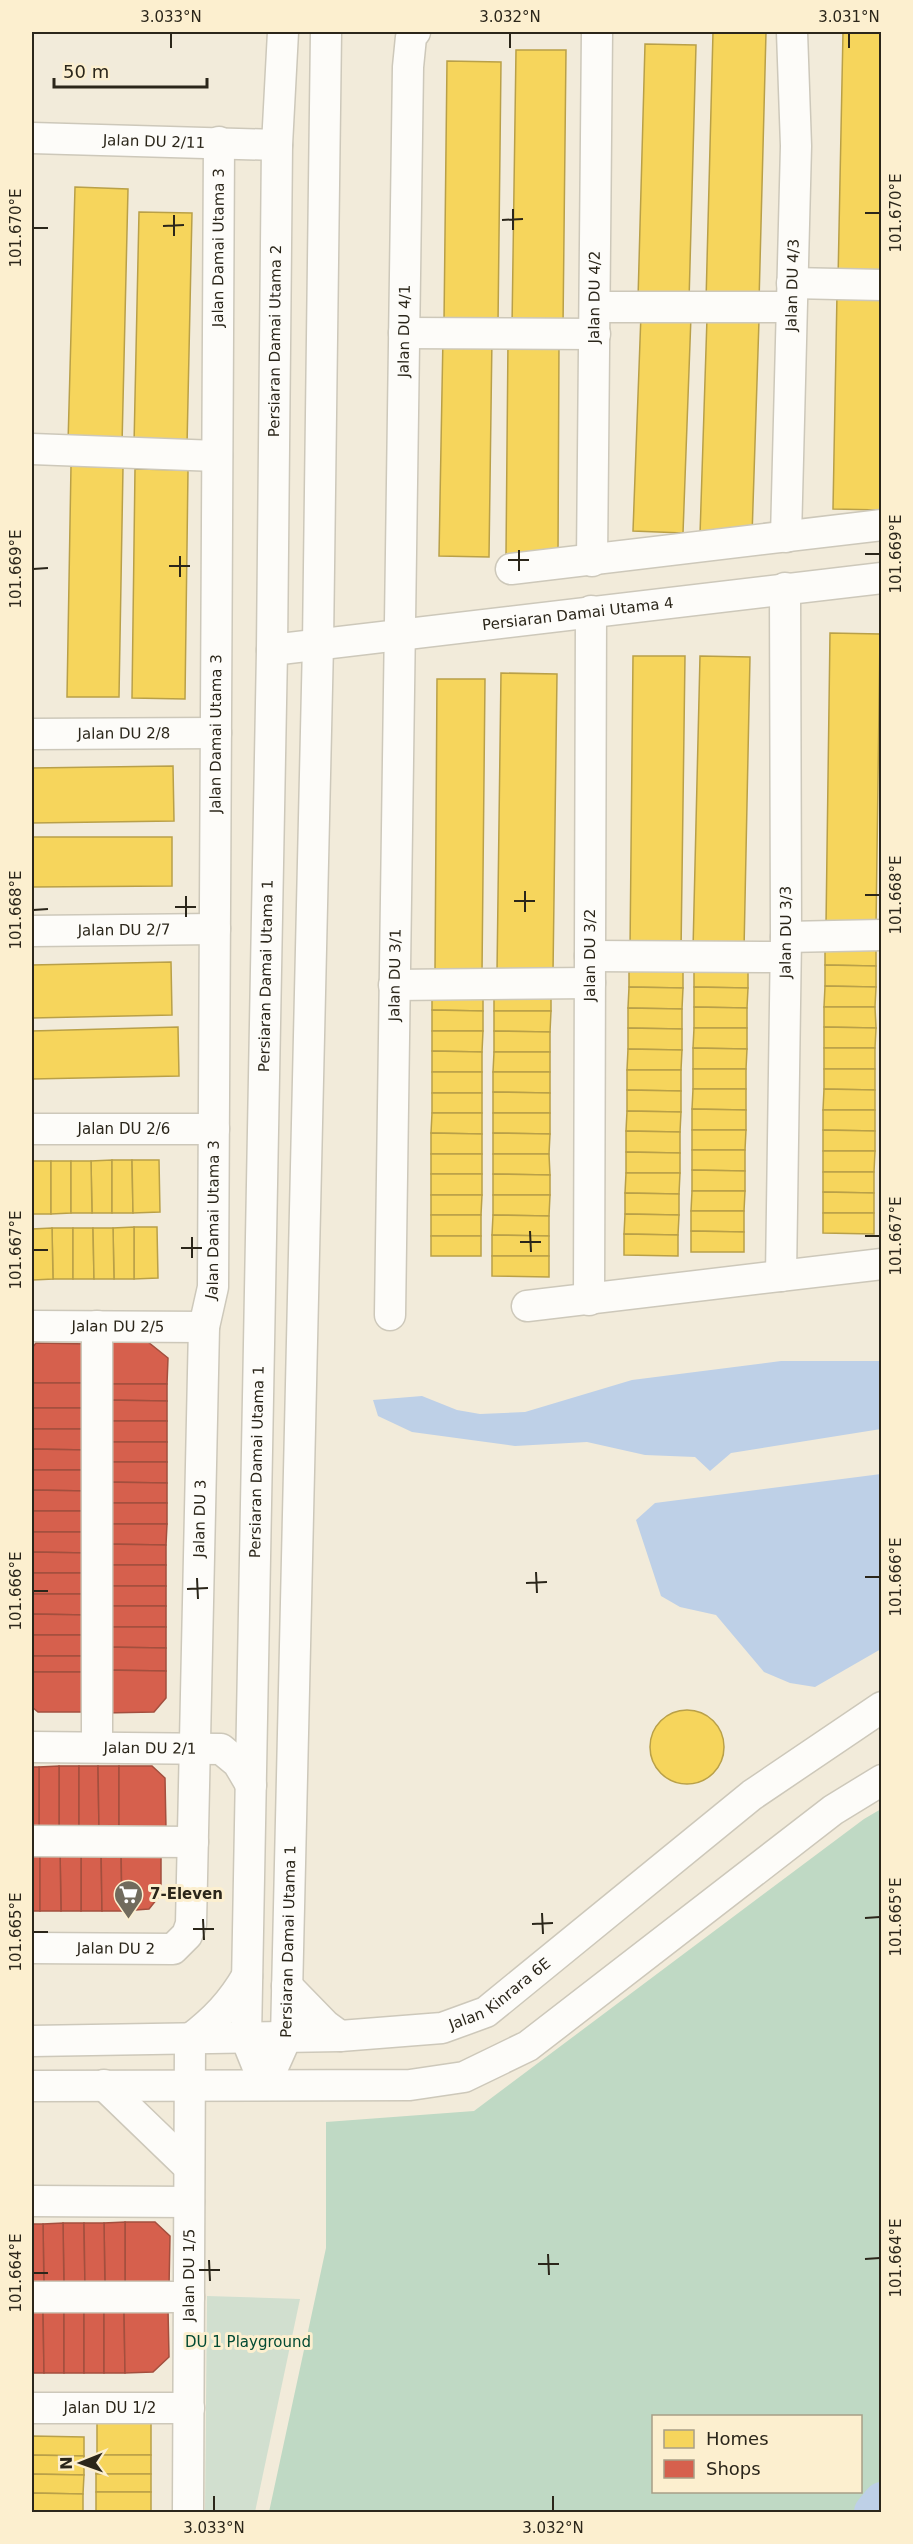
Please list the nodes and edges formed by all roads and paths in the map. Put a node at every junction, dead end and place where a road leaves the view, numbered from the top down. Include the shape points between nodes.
1 (283, 32) edge
2 (326, 32) edge
3 (415, 32) edge
4 (597, 32) edge
5 (792, 32) edge
6 (32, 138) edge
7 (219, 142) junction
8 (277, 145) junction
9 (882, 285) edge
10 (792, 295) junction
11 (595, 321) junction
12 (404, 333) junction
13 (32, 448) edge
14 (217, 456) junction
15 (882, 525) edge
16 (786, 537) junction
17 (592, 561) junction
18 (511, 569) dead end
19 (882, 578) edge
20 (785, 588) junction
21 (591, 611) junction
22 (400, 633) junction
23 (318, 644) junction
24 (272, 650) junction
25 (216, 733) junction
26 (32, 734) edge
27 (215, 929) junction
28 (32, 931) edge
29 (882, 935) edge
30 (785, 947) junction
31 (590, 970) junction
32 (394, 986) junction
33 (32, 1129) edge
34 (214, 1129) junction
35 (882, 1264) edge
36 (781, 1276) junction
37 (589, 1300) junction
38 (527, 1306) dead end
39 (390, 1315) dead end
40 (32, 1326) edge
41 (98, 1326) junction
42 (204, 1327) junction
43 (252, 1701) junction
44 (882, 1707) edge
45 (32, 1747) edge
46 (97, 1747) junction
47 (197, 1747) junction
48 (882, 1780) edge
49 (251, 1785) junction
50 (32, 1841) edge
51 (193, 1842) junction
52 (32, 1948) edge
53 (248, 1976) junction
54 (287, 1986) junction
55 (340, 2036) junction
56 (246, 2038) junction
57 (286, 2038) junction
58 (190, 2039) junction
59 (32, 2041) edge
60 (104, 2085) junction
61 (190, 2085) junction
62 (265, 2085) junction
63 (32, 2086) edge
64 (189, 2167) junction
65 (32, 2201) edge
66 (189, 2202) junction
67 (32, 2296) edge
68 (189, 2297) junction
69 (32, 2408) edge
70 (189, 2408) junction
71 (188, 2512) edge

1 - 8 street, Persiaran Damai Utama 2
2 - 23 street
3 - 12 street, Jalan DU 4/1 via 408,51
4 - 11 street, Jalan DU 4/2
5 - 10 street, Jalan DU 4/3 via 796,146
6 - 7 street, Jalan DU 2/11
7 - 8 street, Jalan DU 2/11
7 - 14 street, Jalan Damai Utama 3
8 - 24 street, Persiaran Damai Utama 2
9 - 10 street
10 - 11 street
10 - 16 street, Jalan DU 4/3
11 - 12 street
11 - 17 street, Jalan DU 4/2
12 - 22 street, Jalan DU 4/1
13 - 14 street
14 - 25 street, Jalan Damai Utama 3
15 - 16 street
16 - 17 street
17 - 18 street
19 - 20 street, Persiaran Damai Utama 4
20 - 21 street, Persiaran Damai Utama 4
20 - 30 street, Jalan DU 3/3
21 - 22 street, Persiaran Damai Utama 4
21 - 31 street, Jalan DU 3/2
22 - 23 street, Persiaran Damai Utama 4
22 - 32 street, Jalan DU 3/1
23 - 24 street, Persiaran Damai Utama 4
23 - 54 street, Persiaran Damai Utama 1
24 - 43 street, Persiaran Damai Utama 1
25 - 26 street, Jalan DU 2/8
25 - 27 street, Jalan Damai Utama 3
27 - 28 street, Jalan DU 2/7
27 - 34 street, Jalan Damai Utama 3
29 - 30 street
30 - 31 street
30 - 36 street, Jalan DU 3/3
31 - 32 street
31 - 37 street, Jalan DU 3/2
32 - 39 street, Jalan DU 3/1
33 - 34 street, Jalan DU 2/6
34 - 42 street, Jalan Damai Utama 3 via 213,1287
35 - 36 street
36 - 37 street
37 - 38 street
40 - 41 street, Jalan DU 2/5
41 - 42 street, Jalan DU 2/5
41 - 46 street
42 - 47 street, Jalan DU 3
43 - 47 street, Jalan DU 2/1 via 232,1731 222,1739
43 - 49 street, Persiaran Damai Utama 1
44 - 55 street, Jalan Kinrara 6E via 752,1795 486,2012 442,2028
45 - 46 street, Jalan DU 2/1
46 - 47 street, Jalan DU 2/1
47 - 49 street, Jalan DU 2/1 via 221,1749 238,1763
47 - 51 street, Jalan DU 2
48 - 62 street via 833,1810 528,2046 464,2077 410,2085
49 - 53 street, Persiaran Damai Utama 1
50 - 51 street
51 - 52 street, Jalan DU 2 via 191,1924 187,1935 173,1948
53 - 56 street, Persiaran Damai Utama 1
53 - 58 street via 233,2000
54 - 55 street
54 - 57 street, Persiaran Damai Utama 1
55 - 57 street, Jalan Kinrara 6E
56 - 57 street, Jalan Kinrara 6E
56 - 58 street, Jalan Kinrara 6E
56 - 62 street, Persiaran Damai Utama 1
57 - 62 street, Persiaran Damai Utama 1
58 - 59 street, Jalan Kinrara 6E
58 - 61 street, Jalan DU 1/5
60 - 61 street
60 - 63 street
60 - 64 street
61 - 62 street
61 - 64 street, Jalan DU 1/5
64 - 66 street, Jalan DU 1/5
65 - 66 street
66 - 68 street, Jalan DU 1/5
67 - 68 street
68 - 70 street, Jalan DU 1/5
69 - 70 street, Jalan DU 1/2
70 - 71 street, Jalan DU 1/5

